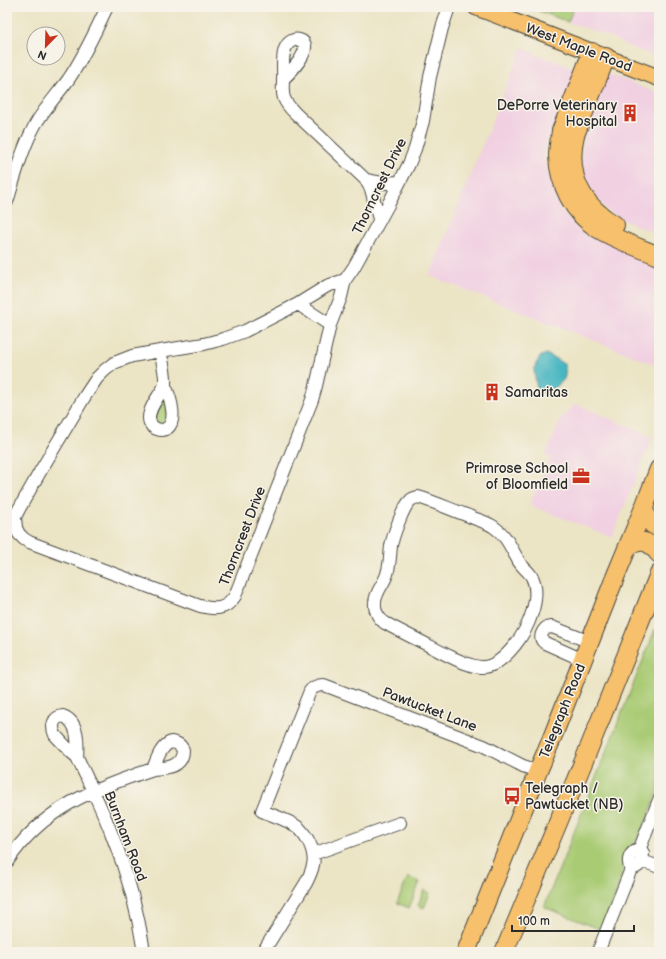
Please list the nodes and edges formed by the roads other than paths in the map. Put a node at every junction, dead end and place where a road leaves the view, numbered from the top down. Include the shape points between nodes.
1 (107, 7) edge
2 (449, 7) edge
3 (476, 7) edge
4 (599, 55) junction
5 (659, 78) edge
6 (284, 79) dead end
7 (366, 180) junction
8 (400, 182) junction
9 (7, 202) edge
10 (379, 219) junction
11 (659, 242) edge
12 (659, 256) edge
13 (345, 280) junction
14 (298, 304) junction
15 (330, 325) junction
16 (160, 351) junction
17 (165, 386) dead end
18 (659, 470) edge
19 (643, 510) junction
20 (659, 528) edge
21 (629, 545) junction
22 (659, 554) edge
23 (659, 574) edge
24 (527, 626) junction
25 (543, 634) junction
26 (590, 642) junction
27 (583, 660) junction
28 (77, 757) dead end
29 (153, 769) dead end
30 (538, 771) junction
31 (93, 791) junction
32 (659, 800) edge
33 (400, 823) dead end
34 (640, 848) junction
35 (313, 854) junction
36 (642, 861) junction
37 (7, 862) edge
38 (659, 867) edge
39 (631, 869) junction
40 (144, 952) edge
41 (263, 952) edge
42 (466, 952) edge
43 (504, 952) edge
44 (598, 952) edge

1 - 9 street via 78,64 35,124
2 - 8 street, Thorncrest Drive via 430,77 423,121 415,149
3 - 4 main road, West Maple Road
4 - 5 main road, West Maple Road
4 - 11 highway via 575,135 572,151 574,176 586,200 605,219
4 - 12 highway via 561,131 558,155 562,181 573,204 586,220 616,238
6 - 7 street via 284,98 289,107
7 - 8 street via 382,183
7 - 10 street
8 - 10 street, Thorncrest Drive
10 - 13 street, Thorncrest Drive
13 - 14 street via 327,286
13 - 15 street, Thorncrest Drive
14 - 15 street
14 - 16 street via 245,331 223,339
15 - 16 street, Thorncrest Drive via 308,410 235,596 231,602 216,609 181,600 30,542 19,534 16,528 16,517 21,506 97,378 109,366 123,359
16 - 17 street
18 - 19 highway, Telegraph Road
19 - 20 highway via 653,525
19 - 21 highway, Telegraph Road
21 - 22 highway via 643,542
21 - 26 highway, Telegraph Road
23 - 43 highway
24 - 24 street via 534,602 534,583 503,535 487,524 424,499 413,498 405,507 393,540 387,575 376,596 376,610 381,620 440,652 481,667 491,666 503,657 518,641
24 - 25 street
25 - 26 street via 546,628 552,627
25 - 27 street via 542,641 545,644
26 - 27 highway, Telegraph Road
27 - 30 highway, Telegraph Road
28 - 31 street, Burnham Road
29 - 31 street
30 - 35 street, Pawtucket Lane via 484,746 324,685 313,687 262,811 298,828 305,835
30 - 42 highway, Telegraph Road
31 - 37 street via 45,820
31 - 40 street, Burnham Road via 126,872
32 - 34 street
33 - 35 street
34 - 36 street via 643,853
34 - 39 street via 634,850 629,859
35 - 41 street via 311,874
36 - 38 street
36 - 39 street
39 - 44 street

